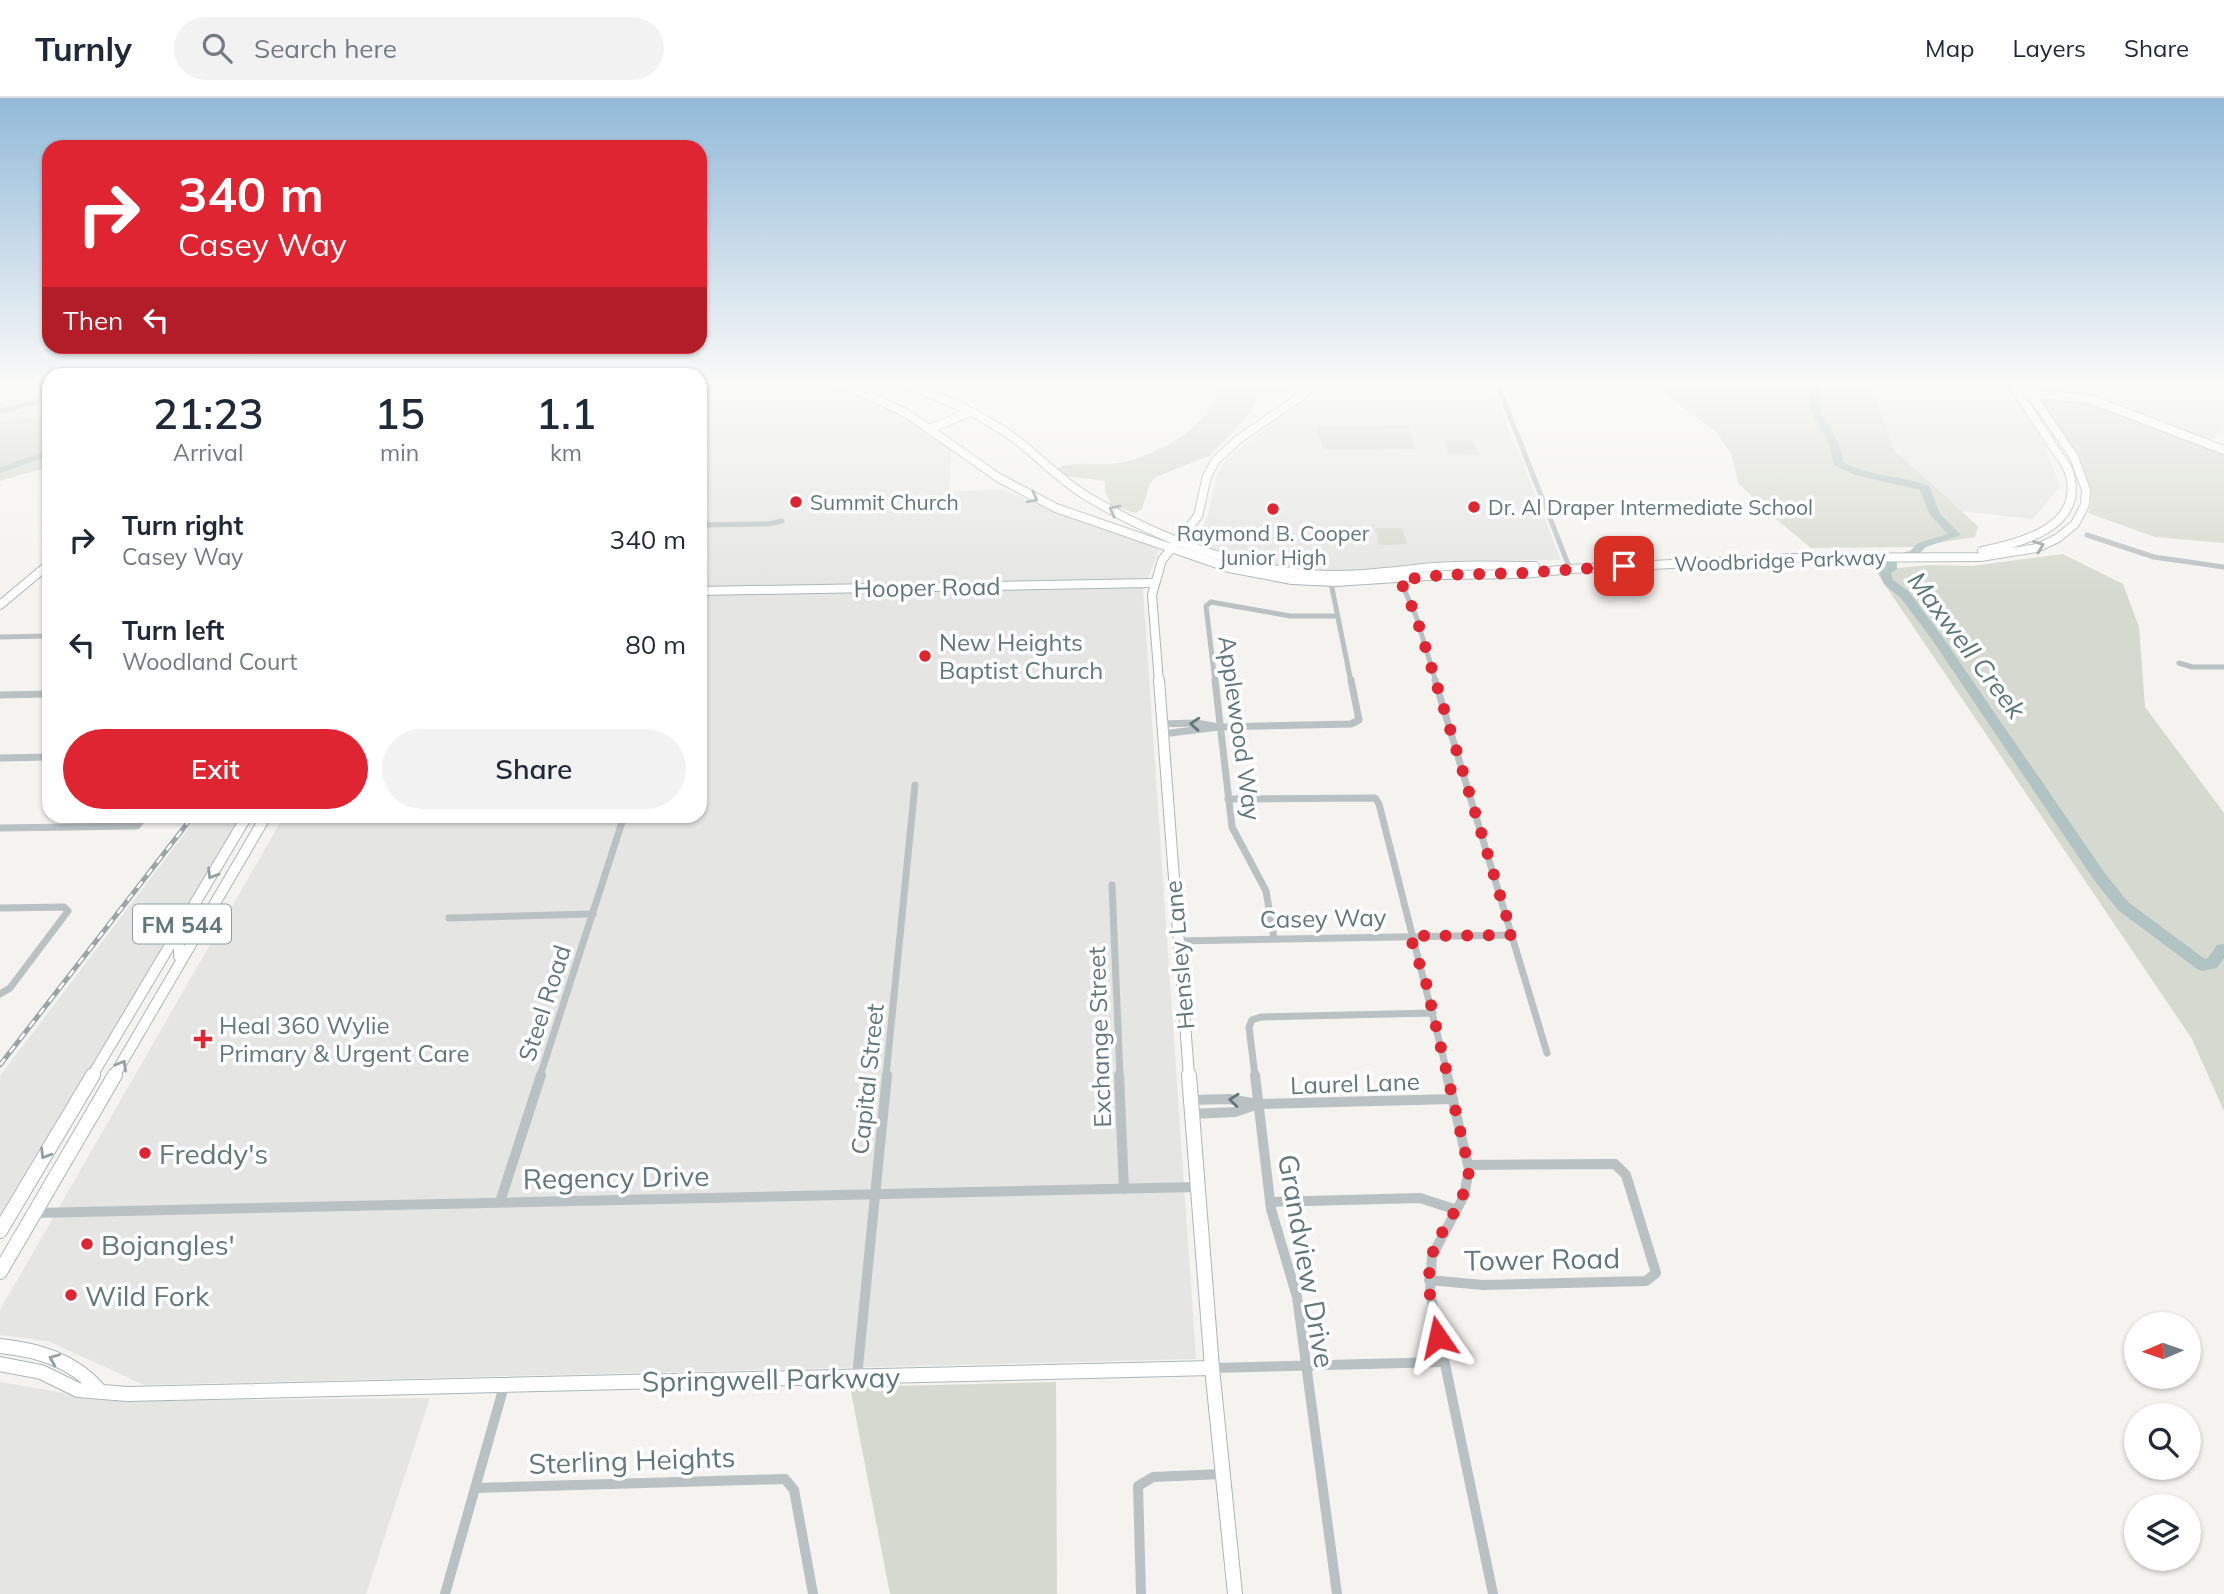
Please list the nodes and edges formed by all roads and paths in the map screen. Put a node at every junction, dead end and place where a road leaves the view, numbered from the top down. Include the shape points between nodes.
1 (964, 451) edge
2 (1029, 451) edge
3 (1229, 451) edge
4 (1523, 451) edge
5 (2056, 451) edge
6 (2070, 451) edge
7 (782, 521) dead end
8 (707, 525) edge
9 (2087, 535) dead end
10 (1172, 545) junction
11 (1948, 556) junction
12 (2224, 566) edge
13 (1570, 569) junction
14 (42, 570) edge
15 (1414, 574) junction
16 (1331, 579) junction
17 (1400, 580) junction
18 (1153, 583) junction
19 (707, 591) edge
20 (0, 606) edge
21 (1336, 617) junction
22 (42, 636) edge
23 (0, 638) edge
24 (2179, 663) dead end
25 (2224, 667) edge
26 (42, 694) edge
27 (0, 695) edge
28 (1220, 727) junction
29 (1161, 729) junction
30 (42, 757) edge
31 (0, 758) edge
32 (915, 785) dead end
33 (1228, 799) junction
34 (139, 823) edge
35 (243, 823) edge
36 (262, 823) edge
37 (622, 823) edge
38 (0, 828) edge
39 (1112, 885) dead end
40 (196, 901) junction
41 (0, 908) edge
42 (593, 914) junction
43 (449, 918) dead end
44 (1512, 935) junction
45 (1410, 936) junction
46 (1273, 938) junction
47 (1178, 941) junction
48 (183, 957) junction
49 (0, 994) edge
50 (1433, 1013) junction
51 (1547, 1053) dead end
52 (79, 1097) junction
53 (103, 1097) junction
54 (1453, 1099) junction
55 (1258, 1104) junction
56 (1191, 1107) junction
57 (1468, 1165) junction
58 (1197, 1187) junction
59 (1124, 1189) junction
60 (875, 1194) junction
61 (500, 1202) junction
62 (1270, 1202) junction
63 (1457, 1210) junction
64 (35, 1213) junction
65 (0, 1231) edge
66 (0, 1272) edge
67 (1429, 1280) junction
68 (0, 1346) edge
69 (1443, 1362) junction
70 (0, 1364) edge
71 (1305, 1366) junction
72 (1212, 1367) junction
73 (857, 1377) junction
74 (505, 1386) junction
75 (99, 1390) junction
76 (1223, 1474) junction
77 (475, 1488) junction
78 (446, 1594) edge
79 (813, 1594) edge
80 (1140, 1594) edge
81 (1235, 1594) edge
82 (1337, 1594) edge
83 (1493, 1594) edge

1 -> 10 main road, Woodbridge Parkway via 1050,507
10 -> 2 main road, Woodbridge Parkway via 1085,495
3 - 10 main road, Hensley Lane via 1216,461 1205,481 1199,515
4 - 13 street
5 - 11 main road, Woodbridge Parkway via 2073,486 2071,502 2052,527 2031,539
11 -> 6 main road, Woodbridge Parkway via 1995,556 2039,547 2061,537 2081,517 2087,492 2085,478
7 - 8 street
9 - 12 street via 2157,559
10 - 16 main road, Woodbridge Parkway via 1205,562 1267,577
10 - 18 main road, Hensley Lane via 1159,563
11 - 13 main road, Woodbridge Parkway
13 - 15 main road, Woodbridge Parkway
14 - 20 main road
15 - 16 main road, Woodbridge Parkway
15 - 17 main road, Woodbridge Parkway
16 - 17 main road, Woodbridge Parkway
16 - 21 street
17 - 44 street via 1416,616
18 - 19 main road, Hooper Road
18 - 29 main road, Hensley Lane via 1151,613
21 - 28 street via 1360,717 1357,722
21 - 28 street, Applewood Way via 1290,616 1211,602 1206,606
22 - 23 street
24 - 25 street
26 - 27 street
28 - 29 street via 1196,723
28 - 33 street, Applewood Way
29 - 47 main road, Hensley Lane
30 - 31 street
32 - 60 street, Capital Street
33 - 45 street via 1375,798
33 - 46 street, Applewood Way via 1236,840 1266,891
34 - 38 street
35 -> 40 main road, FM 544 / FM 544
36 - 48 main road, FM 544 / FM 544
37 - 42 street, Steel Road
39 - 59 street, Exchange Street
40 - 48 main road via 196,914 178,950
40 - 52 main road, FM 544 / FM 544
41 - 49 street via 68,909 10,988
42 - 43 street
42 - 61 street, Steel Road
44 - 45 street, Casey Way
44 - 51 street
45 - 46 street, Casey Way
45 - 50 street
46 - 47 street, Casey Way
47 - 56 main road, Hensley Lane
53 -> 48 main road, FM 544 / FM 544
50 - 54 street
50 - 55 street, Grandview Drive via 1252,1020
52 - 53 main road
52 -> 65 main road, FM 544 / FM 544
53 - 64 main road, FM 544 / FM 544
54 - 55 street, Laurel Lane
54 - 57 street
55 -> 56 street, Laurel Lane via 1229,1099
55 - 56 street, Laurel Lane via 1235,1112
55 - 62 street, Grandview Drive
56 - 58 main road, Hensley Lane
57 - 63 street via 1467,1184
57 - 67 street, Tower Road via 1610,1163 1620,1167 1652,1255 1654,1277 1646,1281 1483,1285
58 - 59 street, Regency Drive
58 - 72 main road, Hensley Lane
59 - 60 street, Regency Drive
60 - 61 street, Regency Drive
60 - 73 street, Capital Street
61 - 64 street, Regency Drive
62 - 63 street via 1420,1198
62 - 71 street, Grandview Drive via 1294,1283
63 - 67 street via 1435,1245
64 - 66 main road, FM 544 / FM 544
67 - 69 street
75 -> 68 main road via 90,1378 56,1358
69 - 71 street, Springwell Parkway
69 - 83 street
70 - 75 main road, Springwell Parkway via 41,1371 78,1390
71 - 72 street, Springwell Parkway
71 - 82 street, Grandview Drive
72 - 73 main road, Springwell Parkway
72 - 76 main road, Hensley Lane
73 - 74 main road, Springwell Parkway
74 - 75 main road, Springwell Parkway via 127,1394
74 - 77 street
76 - 80 street via 1142,1481 1137,1493
76 - 81 main road, Hensley Lane
77 - 78 street
77 - 79 street, Sterling Heights via 781,1478 793,1490

